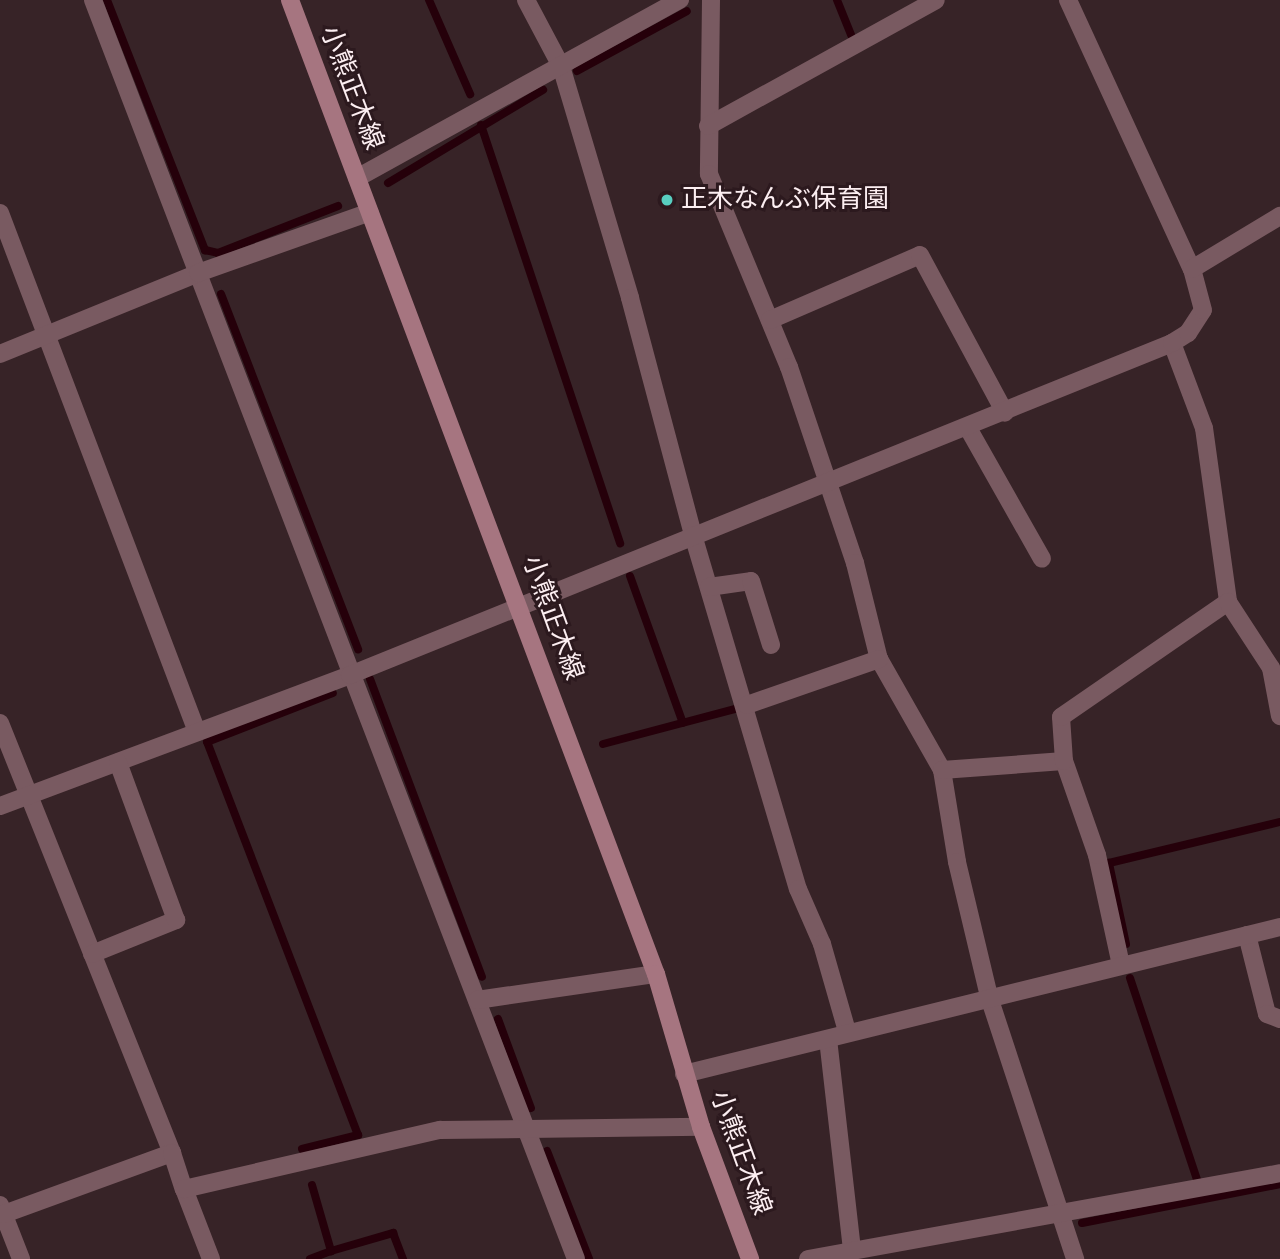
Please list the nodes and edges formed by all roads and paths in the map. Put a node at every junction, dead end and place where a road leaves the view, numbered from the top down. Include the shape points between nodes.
1 (93, 0) edge
2 (290, 0) edge
3 (526, 0) edge
4 (680, 0) edge
5 (711, 0) edge
6 (936, 0) edge
7 (1069, 0) edge
8 (561, 66) junction
9 (708, 126) junction
10 (357, 178) junction
11 (370, 212) junction
12 (0, 213) edge
13 (1280, 216) edge
14 (1192, 269) junction
15 (198, 273) junction
16 (770, 320) junction
17 (47, 336) junction
18 (1172, 343) junction
19 (0, 354) edge
20 (1004, 413) junction
21 (968, 428) junction
22 (827, 483) junction
23 (693, 535) junction
24 (1042, 559) dead end
25 (709, 587) junction
26 (1228, 602) junction
27 (520, 605) junction
28 (771, 645) dead end
29 (879, 659) junction
30 (1275, 666) edge
31 (350, 675) junction
32 (747, 705) junction
33 (1280, 716) edge
34 (0, 723) edge
35 (197, 732) junction
36 (1064, 761) junction
37 (118, 762) junction
38 (942, 770) junction
39 (28, 795) junction
40 (0, 807) edge
41 (1280, 927) edge
42 (1247, 935) junction
43 (92, 954) junction
44 (1121, 964) junction
45 (656, 974) junction
46 (477, 1000) junction
47 (990, 1000) junction
48 (1280, 1019) edge
49 (847, 1031) junction
50 (828, 1039) junction
51 (684, 1074) junction
52 (701, 1127) junction
53 (528, 1130) junction
54 (172, 1153) junction
55 (1280, 1173) edge
56 (184, 1189) junction
57 (2, 1210) edge
58 (1061, 1214) junction
59 (852, 1250) junction
60 (21, 1259) edge
61 (211, 1259) edge
62 (576, 1259) edge
63 (750, 1259) edge
64 (808, 1259) edge
65 (1075, 1259) edge

1 - 15 street
2 - 10 main road, 小熊正木線
3 - 8 street
4 - 8 street
5 - 9 street
6 - 9 street
7 - 14 street
8 - 10 street
8 - 23 street via 630,298
9 - 16 street via 709,174
10 - 11 main road, 小熊正木線
11 - 15 street
11 - 27 main road, 小熊正木線
12 - 17 street
13 - 14 street
14 - 18 street via 1203,310 1188,333
15 - 17 street
15 - 31 street
16 - 20 street via 920,255
16 - 22 street
17 - 19 street
17 - 35 street
18 - 20 street
18 - 26 street via 1204,428
20 - 21 street
21 - 22 street
21 - 24 street
22 - 23 street
22 - 29 street via 855,563
23 - 25 street
23 - 27 street
25 - 28 street via 751,582
25 - 32 street
26 - 30 street
26 - 36 street via 1061,717
27 - 31 street
27 - 45 main road, 小熊正木線
29 - 32 street
29 - 38 street
30 - 33 street
31 - 35 street
31 - 46 street
32 - 49 street via 799,889 822,944
34 - 39 street
35 - 37 street
36 - 38 street
36 - 44 street via 1097,855
37 - 39 street
37 - 43 street via 176,920
38 - 47 street via 957,862
39 - 40 street
39 - 43 street
41 - 42 street
42 - 44 street
42 - 48 street via 1267,1014
43 - 54 street
44 - 47 street
45 - 46 street
45 - 51 main road, 小熊正木線
46 - 53 street
47 - 49 street
47 - 58 street
49 - 50 street
50 - 51 street
50 - 59 street
51 - 52 main road, 小熊正木線
52 - 53 street
52 - 63 main road, 小熊正木線
53 - 56 street via 440,1130
53 - 62 street
54 - 56 street
54 - 57 street
55 - 58 street
56 - 61 street
57 - 60 street
58 - 59 street
58 - 65 street
59 - 64 street

